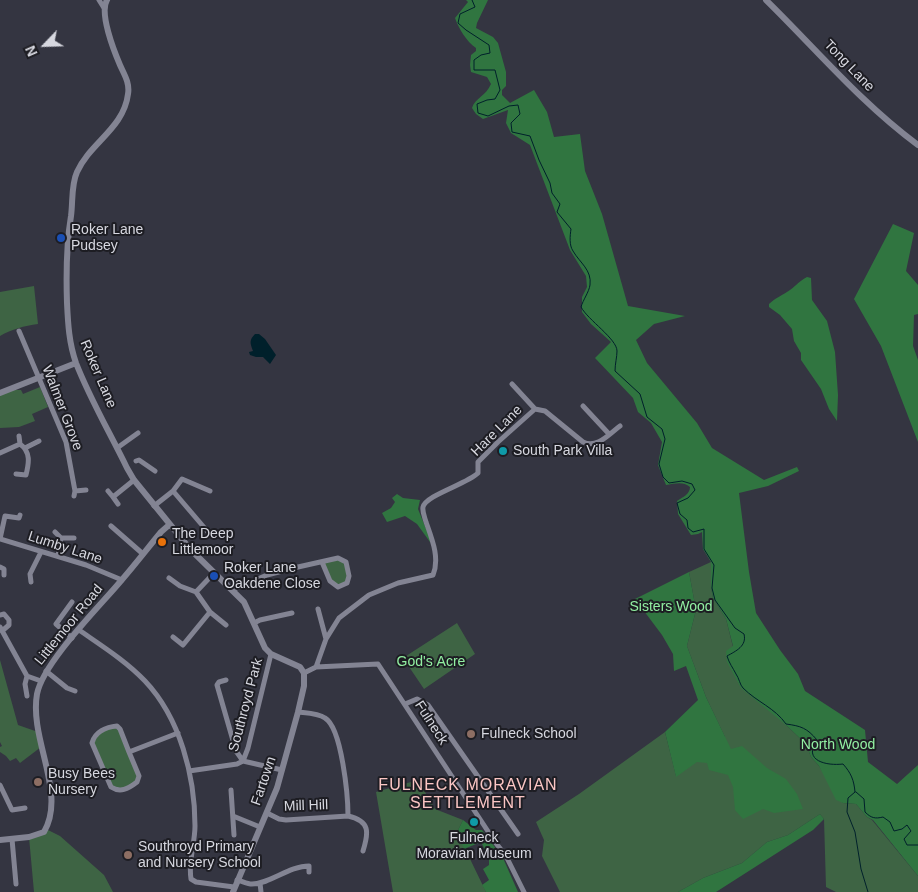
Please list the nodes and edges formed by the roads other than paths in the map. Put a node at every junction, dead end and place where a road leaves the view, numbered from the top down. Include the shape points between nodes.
1 (99, 0) edge
2 (107, 0) edge
3 (766, 0) edge
4 (104, 8) junction
5 (918, 145) edge
6 (19, 331) dead end
7 (76, 363) junction
8 (39, 378) junction
9 (512, 384) dead end
10 (0, 391) edge
11 (583, 406) dead end
12 (536, 410) junction
13 (620, 426) dead end
14 (138, 433) dead end
15 (609, 434) junction
16 (19, 436) dead end
17 (39, 441) dead end
18 (20, 444) junction
19 (26, 448) junction
20 (117, 448) junction
21 (0, 453) edge
22 (132, 465) junction
23 (155, 471) dead end
24 (16, 474) dead end
25 (134, 480) junction
26 (86, 490) dead end
27 (108, 490) dead end
28 (210, 490) dead end
29 (173, 491) junction
30 (113, 497) junction
31 (118, 504) dead end
32 (154, 506) junction
33 (2, 515) edge
34 (20, 515) dead end
35 (169, 525) junction
36 (111, 526) dead end
37 (55, 532) dead end
38 (208, 532) dead end
39 (60, 538) junction
40 (74, 538) dead end
41 (0, 539) edge
42 (41, 552) junction
43 (143, 554) junction
44 (58, 556) junction
45 (322, 562) junction
46 (214, 573) junction
47 (169, 578) dead end
48 (122, 580) junction
49 (32, 582) dead end
50 (232, 590) junction
51 (196, 592) junction
52 (72, 602) dead end
53 (318, 609) dead end
54 (210, 612) junction
55 (292, 613) dead end
56 (0, 615) edge
57 (254, 623) junction
58 (226, 625) dead end
59 (1, 629) edge
60 (79, 630) junction
61 (173, 636) dead end
62 (72, 638) junction
63 (326, 639) junction
64 (271, 654) junction
65 (316, 667) junction
66 (46, 671) junction
67 (304, 673) junction
68 (26, 676) junction
69 (226, 680) dead end
70 (41, 681) junction
71 (75, 691) dead end
72 (27, 696) dead end
73 (405, 704) junction
74 (298, 712) junction
75 (178, 733) junction
76 (129, 752) junction
77 (243, 761) junction
78 (282, 770) junction
79 (189, 771) junction
80 (0, 784) edge
81 (231, 790) dead end
82 (25, 808) dead end
83 (267, 813) junction
84 (233, 816) junction
85 (348, 816) junction
86 (260, 827) junction
87 (518, 834) dead end
88 (234, 835) dead end
89 (12, 839) junction
90 (0, 840) edge
91 (363, 847) dead end
92 (309, 872) dead end
93 (237, 880) junction
94 (260, 883) junction
95 (16, 884) dead end
96 (234, 890) edge
97 (261, 892) edge
98 (524, 892) edge

1 - 4 street
2 - 4 street
3 - 5 street, Tong Lane via 860,96
4 - 7 street, Roker Lane via 129,90 118,119 82,164 74,184 66,267 68,331
6 - 8 street, Walmer Grove
7 - 8 street
7 - 20 street, Roker Lane
8 - 10 street
8 - 26 street, Walmer Grove via 66,442 75,493
9 - 12 street
11 - 15 street
12 - 15 street via 545,411 589,445 598,443
12 - 63 street, Hare Lane via 478,462 478,473 428,500 423,506 436,554 433,575 398,583 369,596 339,618
13 - 15 street
14 - 20 street
16 - 18 street
17 - 19 street
18 - 19 street
18 - 21 street
19 - 24 street via 30,462 26,475
20 - 22 street, Roker Lane
22 - 23 street via 139,460
22 - 25 street, Roker Lane
25 - 30 street
25 - 32 street, Roker Lane
27 - 30 street
28 - 29 street via 182,479
29 - 32 street
29 - 38 street
30 - 31 street
32 - 35 street, Roker Lane
33 - 34 street via 19,518
33 - 41 street
35 - 43 street, Littlemoor Road
35 - 46 street, Roker Lane
36 - 43 street
37 - 39 street
39 - 40 street
39 - 44 street
41 - 42 street, Lumby Lane
42 - 44 street, Lumby Lane
42 - 49 street via 30,574
43 - 48 street, Littlemoor Road
44 - 48 street, Lumby Lane
45 - 45 street via 338,558 344,560 349,576 346,583 338,587 332,583
45 - 50 street via 267,575
46 - 50 street, Roker Lane
46 - 51 street
47 - 51 street
48 - 60 street, Littlemoor Road
50 - 57 street, Roker Lane via 244,602
51 - 54 street
52 - 62 street via 56,624
53 - 63 street
54 - 58 street
54 - 61 street via 185,647
55 - 57 street
56 - 59 street via 4,614 9,620 9,624
57 - 64 street, Roker Lane
59 - 68 street
60 - 62 street, Littlemoor Road
60 - 75 street via 126,662 145,681 164,705
62 - 66 street, Littlemoor Road
63 - 65 street, Hare Lane
64 - 67 street via 300,666
64 - 77 street, Southroyd Park
65 - 67 street, Fulneck
65 - 73 street, Fulneck via 378,664
66 - 70 street, Littlemoor Road
66 - 71 street
67 - 74 street, Fartown
68 - 70 street
68 - 72 street
69 - 77 street, Southroyd Park via 216,685 236,751
70 - 89 street, Littlemoor Road via 36,719 52,793 52,808 44,832
73 - 87 street via 417,699 428,706
73 - 98 street, Fulneck via 506,856
74 - 78 street, Fartown
74 - 85 street via 326,718 333,728 346,775
75 - 76 street
75 - 79 street
76 - 76 street via 139,776 137,782 116,790 111,787 92,743 93,738 117,726
77 - 78 street
77 - 79 street
78 - 83 street, Fartown
79 - 96 street via 195,826 190,878 194,882
80 - 82 street via 12,810
81 - 84 street
83 - 85 street, Mill Hill via 279,820
83 - 86 street, Fartown
84 - 86 street
84 - 88 street
85 - 91 street via 364,823 367,831
86 - 93 street, Fartown
89 - 90 street, Littlemoor Road
89 - 95 street
92 - 94 street via 309,866 300,866
93 - 94 street
93 - 96 street, Fartown
94 - 97 street

